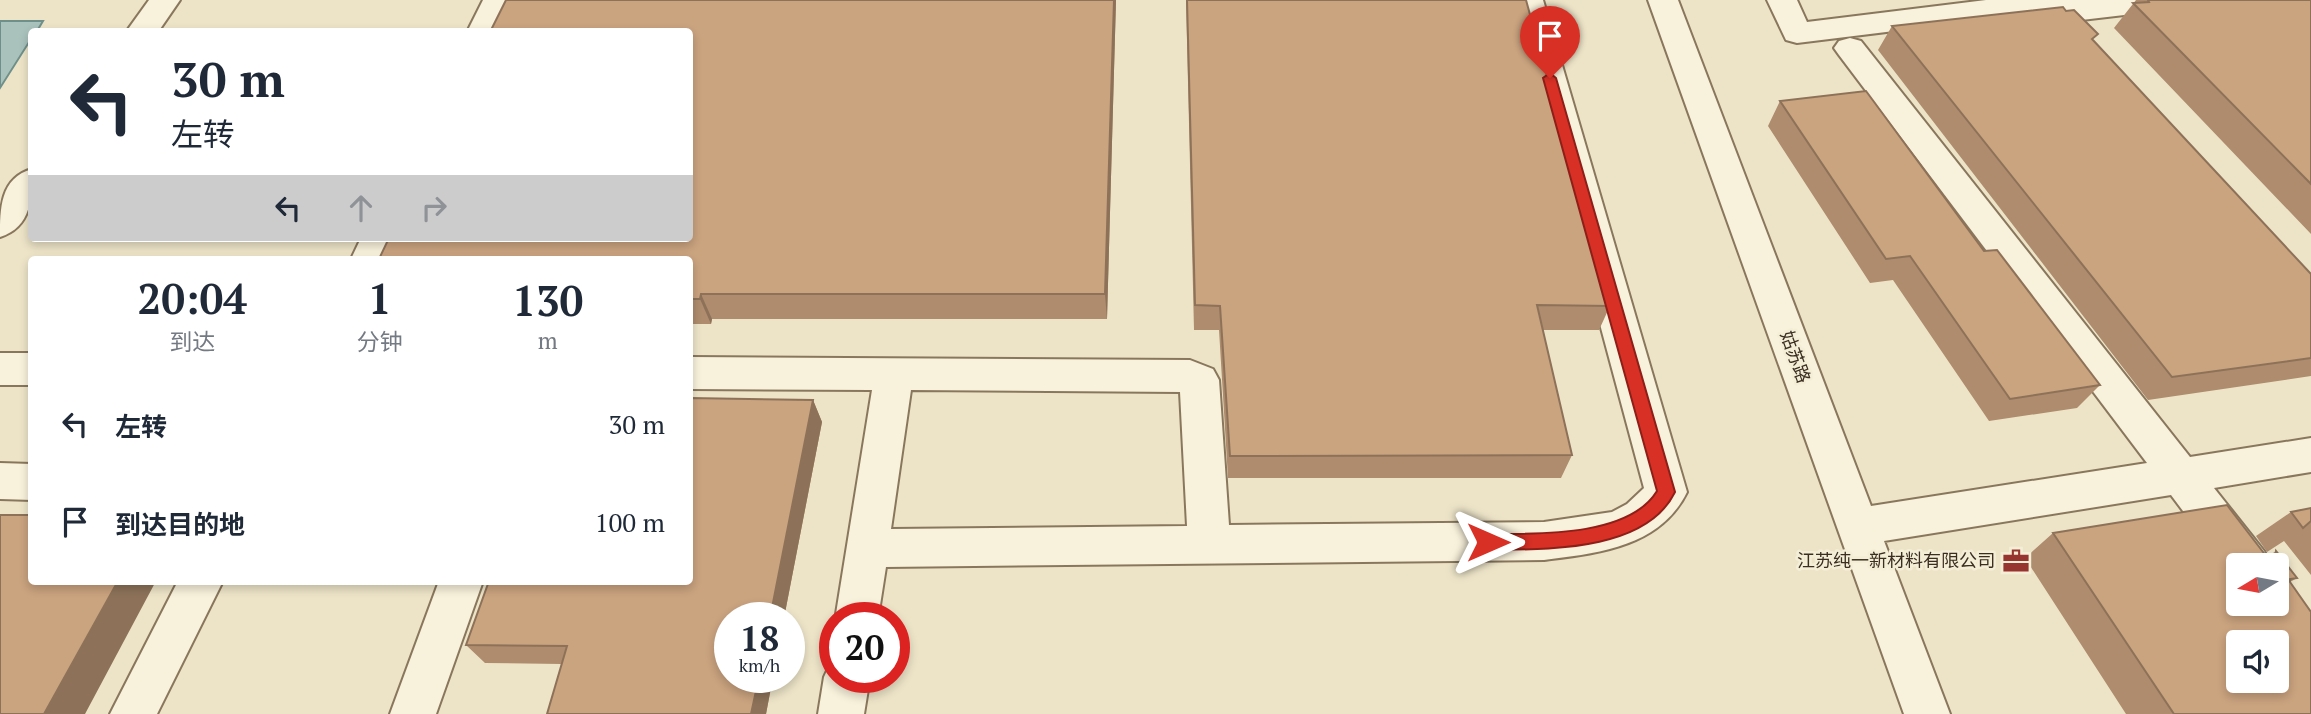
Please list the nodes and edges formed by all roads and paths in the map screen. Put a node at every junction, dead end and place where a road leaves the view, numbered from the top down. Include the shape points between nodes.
1 (165, 0) edge
2 (498, 0) edge
3 (1528, 0) edge
4 (1663, 0) edge
5 (1782, 0) edge
6 (2065, 0) edge
7 (2168, 0) edge
8 (144, 28) edge
9 (484, 28) edge
10 (2085, 43) edge
11 (1850, 48) dead end
12 (28, 186) edge
13 (0, 223) edge
14 (0, 369) edge
15 (28, 369) edge
16 (693, 373) edge
17 (894, 374) junction
18 (2311, 455) edge
19 (2180, 476) junction
20 (0, 481) edge
21 (28, 482) edge
22 (1857, 527) junction
23 (1209, 545) junction
24 (867, 548) junction
25 (2240, 553) edge
26 (199, 585) edge
27 (460, 585) edge
28 (859, 602) edge
29 (844, 693) edge
30 (133, 714) edge
31 (413, 714) edge
32 (841, 714) edge
33 (1927, 714) edge

1 - 8 street
2 - 9 street
3 - 23 street via 1666,492 1658,506 1636,523 1544,541
4 - 22 street, 姑苏路
5 - 6 street via 1797,33
7 - 10 street via 2056,13
11 - 19 street
12 - 13 street
14 - 15 street
16 - 17 street
17 - 23 street via 1190,376 1199,380
17 - 24 street
18 - 19 street
19 - 22 street
19 - 25 street
20 - 21 street
22 - 33 street, 姑苏路
23 - 24 street
24 - 28 street
26 - 30 street
27 - 31 street
29 - 32 street

